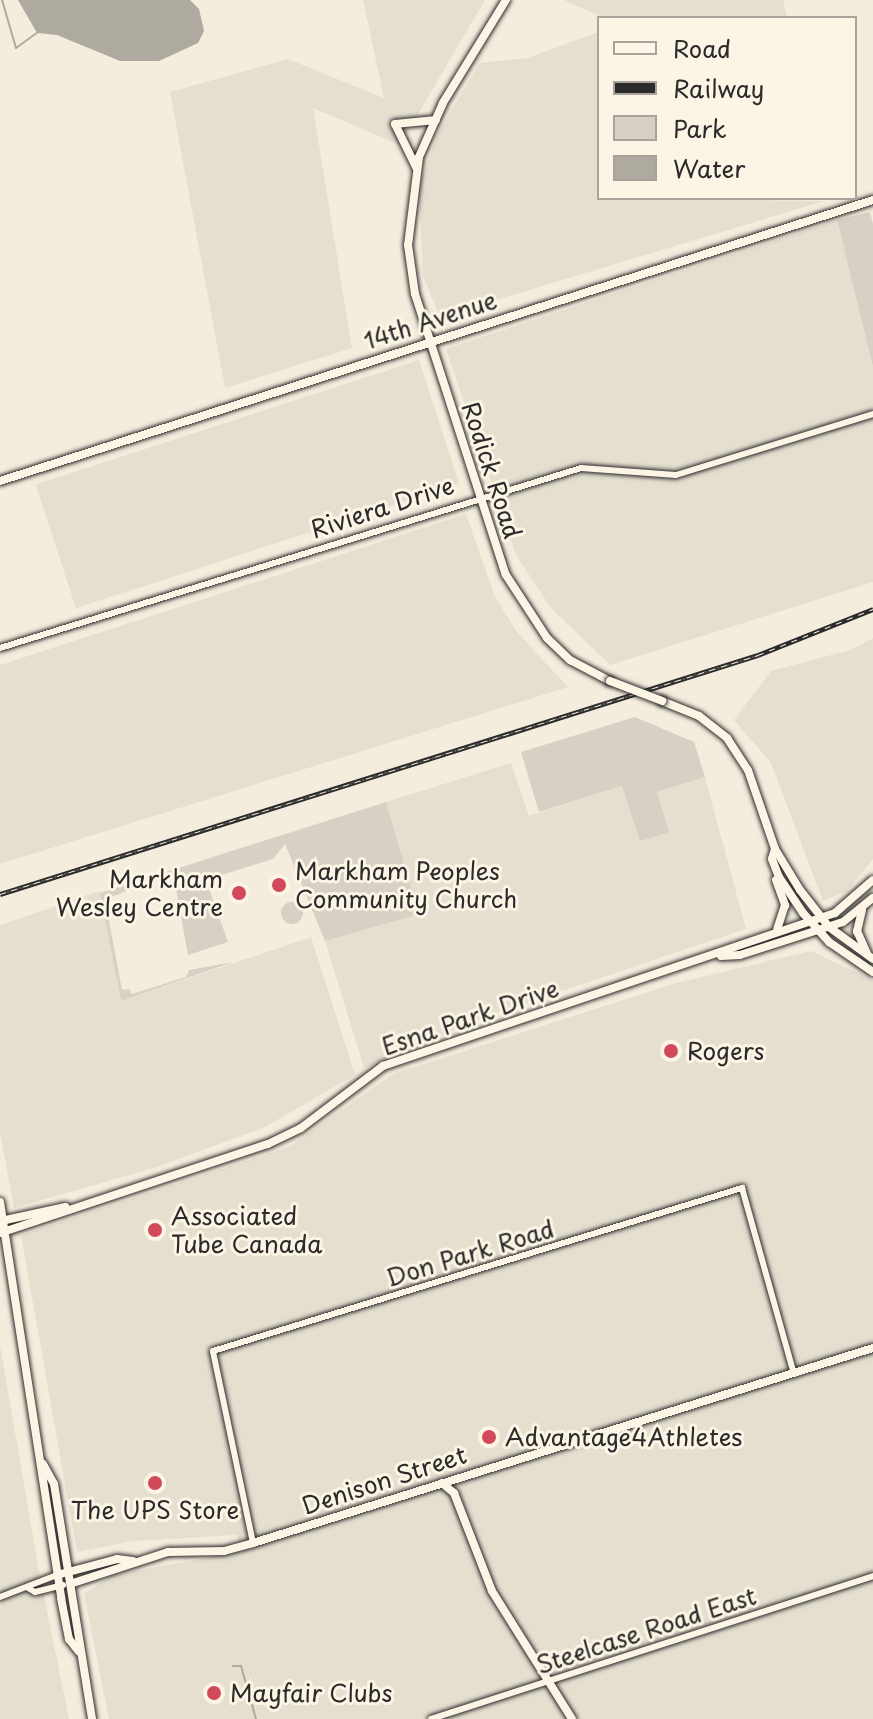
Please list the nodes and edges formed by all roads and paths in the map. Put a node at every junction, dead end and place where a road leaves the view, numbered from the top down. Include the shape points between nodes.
1 (506, 0) edge
2 (436, 120) junction
3 (417, 169) junction
4 (873, 200) edge
5 (430, 341) junction
6 (873, 414) edge
7 (0, 481) edge
8 (480, 495) junction
9 (0, 648) edge
10 (775, 849) junction
11 (772, 859) junction
12 (873, 880) edge
13 (873, 898) edge
14 (862, 910) junction
15 (820, 918) junction
16 (810, 922) junction
17 (829, 927) junction
18 (818, 931) junction
19 (770, 934) junction
20 (716, 956) junction
21 (871, 958) edge
22 (873, 972) edge
23 (0, 1202) edge
24 (70, 1206) junction
25 (2, 1221) edge
26 (3, 1232) edge
27 (0, 1272) edge
28 (8, 1279) junction
29 (873, 1348) edge
30 (794, 1374) junction
31 (43, 1463) junction
32 (442, 1483) junction
33 (253, 1543) junction
34 (133, 1561) junction
35 (70, 1570) junction
36 (57, 1575) junction
37 (873, 1576) edge
38 (73, 1583) junction
39 (59, 1586) junction
40 (28, 1588) junction
41 (0, 1597) edge
42 (79, 1652) junction
43 (549, 1680) junction
44 (92, 1719) edge
45 (431, 1719) edge
46 (572, 1719) edge

1 - 2 main road, Rodick Road
2 - 3 main road, Rodick Road
2 - 3 main road via 395,124
3 - 5 main road, Rodick Road via 408,245 415,294
4 - 5 main road, 14th Avenue
5 - 7 main road, 14th Avenue
5 - 8 main road, Rodick Road
6 - 8 street, Riviera Drive via 676,475 581,468
8 - 9 street, Riviera Drive
8 - 10 main road, Rodick Road, bridge via 506,575 531,617 570,660 699,716 733,746 748,770
10 - 11 main road
10 - 15 main road, Rodick Road
11 - 16 main road
11 - 19 main road via 785,917
12 - 15 main road, Esna Park Drive via 845,906
13 - 14 main road
14 - 17 main road, Esna Park Drive
14 - 21 main road via 857,931
15 - 16 main road, Esna Park Drive
15 - 17 main road
16 - 18 main road
16 - 19 main road, Esna Park Drive
17 - 18 main road, Esna Park Drive
17 - 21 main road
18 - 20 main road, Esna Park Drive via 740,955
18 - 22 main road
19 - 20 main road, Esna Park Drive
20 - 24 main road, Esna Park Drive via 416,1052 383,1066 301,1128 268,1144
23 - 25 main road
24 - 25 main road, Esna Park Drive
24 - 26 main road, Esna Park Drive
25 - 26 main road
26 - 28 main road via 12,1268
27 - 28 main road
28 - 31 main road
29 - 30 main road, Denison Street
30 - 32 main road, Denison Street
30 - 33 street, Don Park Road via 742,1188 213,1351
31 - 35 main road via 54,1484
31 - 36 main road via 41,1485
32 - 33 main road, Denison Street
32 - 43 main road via 454,1493 492,1591
33 - 34 main road, Denison Street
34 - 35 main road, Denison Street via 117,1559
34 - 38 main road, Denison Street
35 - 36 main road, Denison Street
35 - 38 main road
36 - 39 main road
36 - 40 street, Denison Street
37 - 43 street, Steelcase Road East
38 - 39 street, Denison Street
38 - 42 main road via 82,1638
39 - 40 street, Denison Street via 35,1592
39 - 42 main road via 69,1639
40 - 41 street, Denison Street
42 - 44 main road
43 - 45 street, Steelcase Road East
43 - 46 main road

